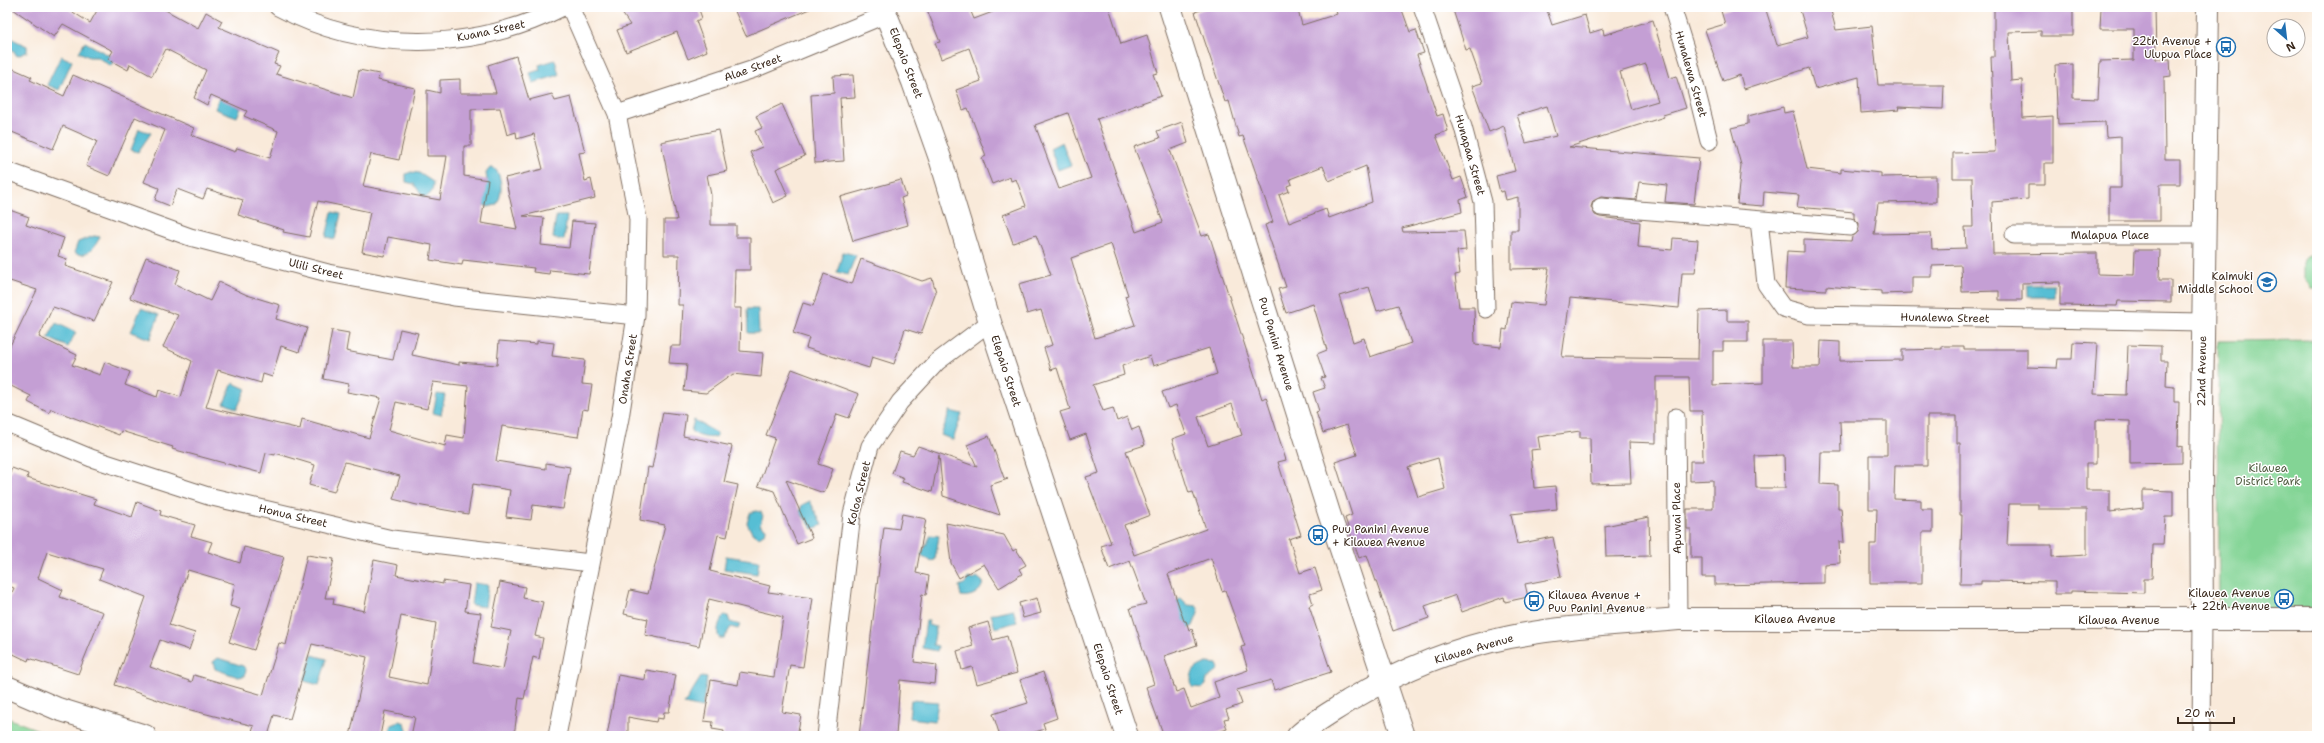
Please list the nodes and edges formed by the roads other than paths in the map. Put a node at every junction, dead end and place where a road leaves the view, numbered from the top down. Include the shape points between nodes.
1 (278, 7) edge
2 (563, 7) edge
3 (570, 7) edge
4 (1170, 7) edge
5 (1422, 7) edge
6 (1672, 7) edge
7 (2208, 7) edge
8 (885, 10) edge
9 (616, 114) junction
10 (1709, 141) dead end
11 (7, 171) edge
12 (1601, 207) dead end
13 (1759, 220) junction
14 (1850, 227) dead end
15 (2014, 235) dead end
16 (2206, 235) junction
17 (1486, 309) dead end
18 (636, 316) junction
19 (990, 322) junction
20 (2203, 322) junction
21 (1676, 417) dead end
22 (7, 423) edge
23 (590, 563) junction
24 (1678, 619) junction
25 (2317, 619) edge
26 (2202, 620) junction
27 (1385, 679) junction
28 (7, 688) edge
29 (144, 736) edge
30 (557, 736) edge
31 (826, 736) edge
32 (1127, 736) edge
33 (1298, 736) edge
34 (1402, 736) edge
35 (2201, 736) edge

1 - 2 street, Kuana Street via 299,18 372,39 422,42 470,38 535,21
3 - 9 street, Onaha Street
4 - 27 street, Puu Panini Avenue via 1329,513
5 - 17 street, Hunapaa Street via 1463,127 1483,202
6 - 10 street, Hunalewa Street via 1689,61
7 - 16 street, 22nd Avenue
8 - 9 street, Alae Street via 754,69
8 - 19 street, Elepaio Street via 914,82
9 - 18 street, Onaha Street via 638,219
11 - 18 street, Ulili Street via 190,237 328,273 454,297
12 - 13 street
13 - 14 street
13 - 20 street, Hunalewa Street via 1766,284 1783,308 1809,315
15 - 16 street, Malapua Place
16 - 20 street, 22nd Avenue
18 - 23 street, Onaha Street via 620,418
19 - 31 street, Koloa Street via 927,373 900,402 870,446 852,514
19 - 32 street, Elepaio Street
20 - 26 street, 22nd Avenue
21 - 24 street, Apuwai Place
22 - 23 street, Honua Street via 91,458 208,496 392,539
23 - 30 street, Onaha Street
24 - 26 street, Kilauea Avenue
24 - 27 street, Kilauea Avenue via 1583,626 1509,637 1440,657
25 - 26 street, Kilauea Avenue
26 - 35 street, 22nd Avenue
27 - 33 street, Kilauea Avenue via 1309,725
27 - 34 street, Puu Panini Avenue
28 - 29 street via 58,709

